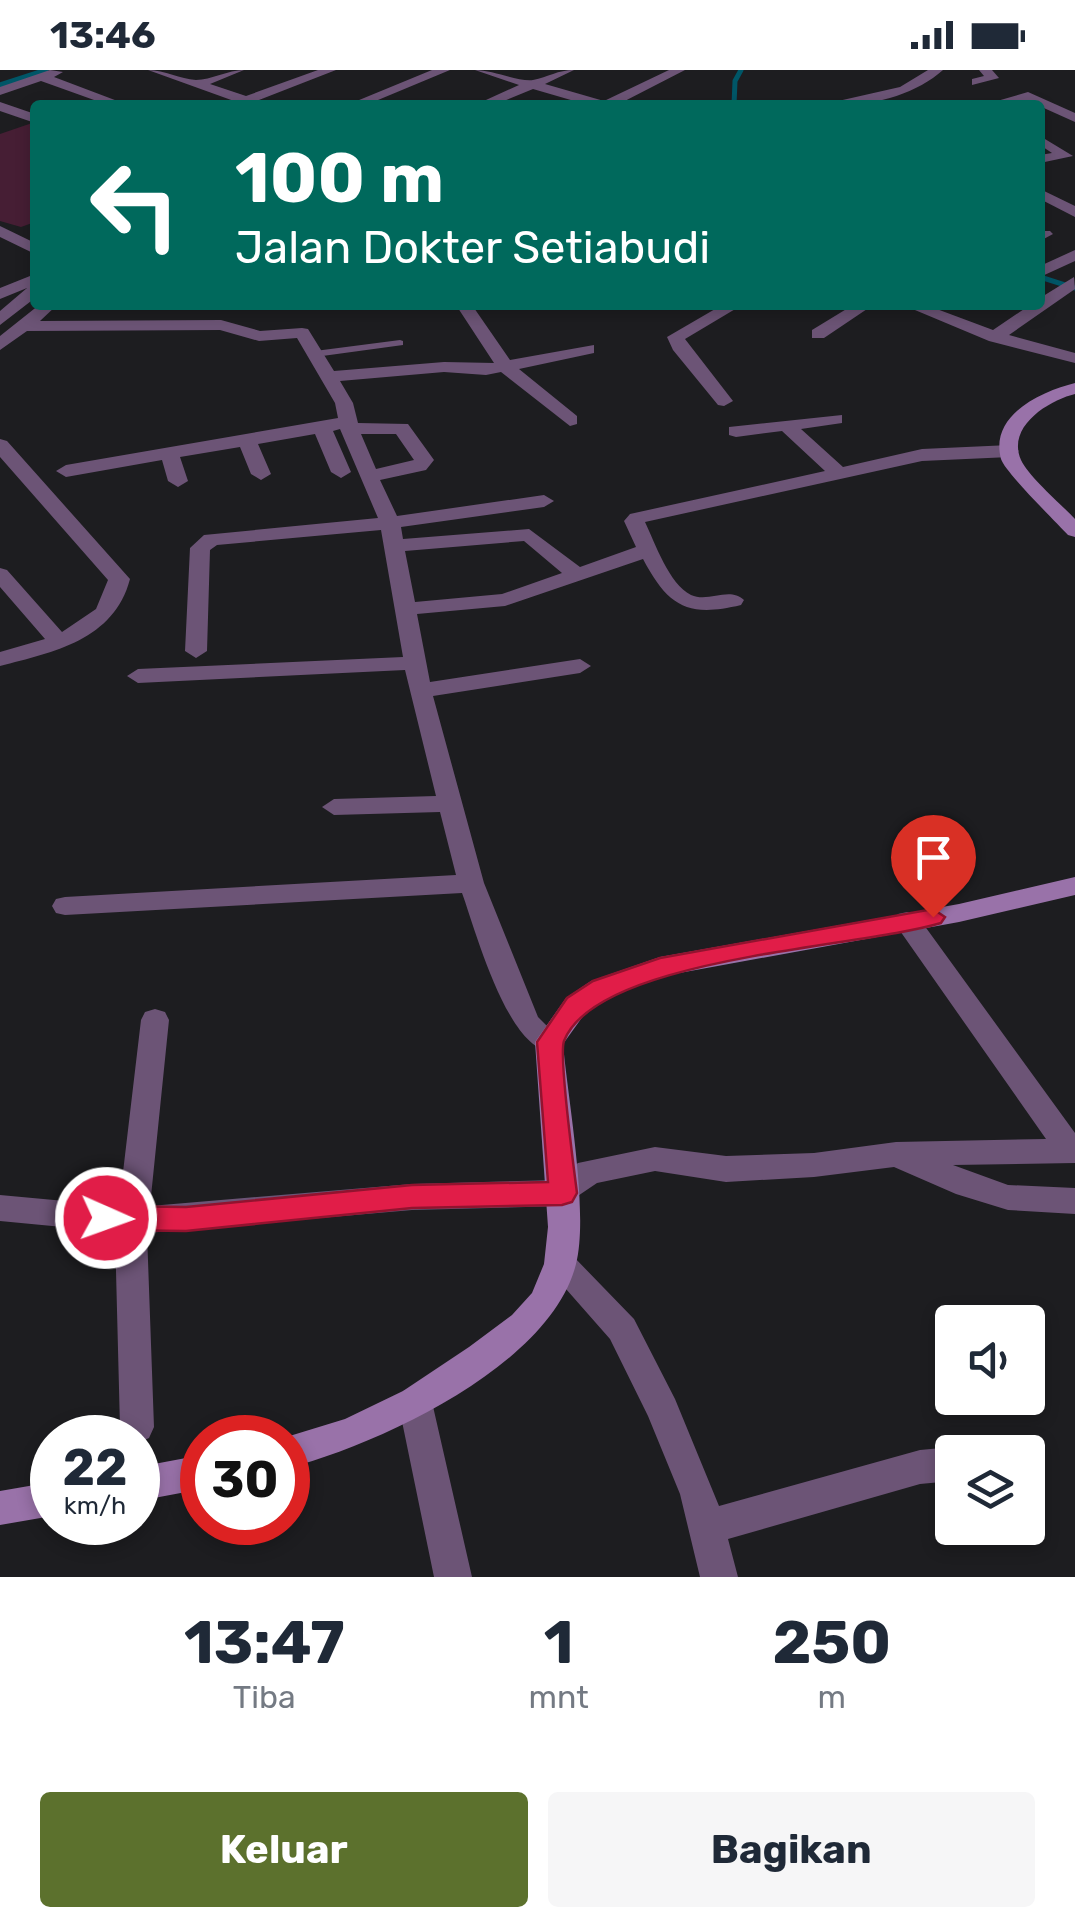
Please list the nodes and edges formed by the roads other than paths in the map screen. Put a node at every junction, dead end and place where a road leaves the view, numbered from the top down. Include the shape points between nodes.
1 (62, 70) edge
2 (154, 70) edge
3 (238, 70) edge
4 (330, 70) edge
5 (444, 70) edge
6 (481, 70) edge
7 (568, 70) edge
8 (679, 70) edge
9 (937, 70) edge
10 (35, 74) edge
11 (0, 80) edge
12 (198, 84) junction
13 (532, 84) junction
14 (0, 91) edge
15 (107, 100) edge
16 (240, 100) edge
17 (255, 100) edge
18 (367, 100) edge
19 (494, 100) edge
20 (587, 100) edge
21 (615, 100) edge
22 (853, 100) edge
23 (1009, 100) edge
24 (1037, 100) edge
25 (1045, 104) edge
26 (0, 106) edge
27 (30, 117) edge
28 (1075, 118) edge
29 (1075, 127) edge
30 (1045, 138) edge
31 (1045, 143) edge
32 (1045, 158) edge
33 (1045, 196) edge
34 (1075, 212) edge
35 (30, 229) edge
36 (5, 236) edge
37 (30, 246) edge
38 (1075, 256) edge
39 (1045, 270) edge
40 (1045, 274) edge
41 (30, 282) edge
42 (1072, 284) edge
43 (0, 294) edge
44 (30, 294) edge
45 (1045, 303) edge
46 (44, 310) edge
47 (467, 310) edge
48 (725, 310) edge
49 (857, 310) edge
50 (924, 310) edge
51 (1034, 310) edge
52 (0, 320) edge
53 (26, 326) junction
54 (818, 334) dead end
55 (995, 337) junction
56 (400, 344) dead end
57 (0, 345) edge
58 (588, 349) dead end
59 (315, 354) junction
60 (1075, 358) edge
61 (506, 367) junction
62 (330, 378) junction
63 (1075, 388) edge
64 (724, 401) dead end
65 (834, 419) dead end
66 (570, 420) dead end
67 (349, 425) junction
68 (786, 425) junction
69 (322, 428) junction
70 (736, 432) dead end
71 (247, 440) junction
72 (1010, 452) junction
73 (170, 454) junction
74 (4, 459) edge
75 (837, 471) junction
76 (66, 472) dead end
77 (341, 472) dead end
78 (261, 474) dead end
79 (370, 476) junction
80 (178, 481) dead end
81 (544, 501) dead end
82 (390, 523) junction
83 (1075, 531) edge
84 (396, 546) junction
85 (647, 550) junction
86 (0, 574) edge
87 (578, 576) junction
88 (734, 600) dead end
89 (404, 609) junction
90 (59, 642) junction
91 (196, 651) dead end
92 (0, 658) edge
93 (415, 663) junction
94 (580, 666) dead end
95 (138, 676) dead end
96 (420, 691) junction
97 (450, 804) junction
98 (334, 808) dead end
99 (471, 883) junction
100 (1075, 886) edge
101 (66, 906) dead end
102 (907, 921) junction
103 (155, 1020) dead end
104 (550, 1042) junction
105 (1073, 1151) edge
106 (896, 1154) junction
107 (562, 1193) junction
108 (1075, 1202) edge
109 (0, 1208) edge
110 (133, 1220) junction
111 (560, 1264) junction
112 (415, 1402) junction
113 (136, 1415) edge
114 (310, 1446) edge
115 (935, 1465) edge
116 (30, 1503) edge
117 (0, 1508) edge
118 (708, 1527) junction
119 (453, 1577) edge
120 (719, 1577) edge

1 - 10 street
2 - 12 street
3 - 12 street
4 - 17 street
5 - 18 street
6 - 13 street
7 - 13 street
8 - 21 street
9 - 22 street via 904,90
10 - 11 street
10 - 14 street
10 - 15 street
12 - 16 street
13 - 19 street
13 - 20 street
23 - 24 street
25 - 28 street
26 - 27 street
29 - 30 street
31 - 32 street via 1066,156
33 - 34 street
35 - 36 street
36 - 37 street
38 - 39 street
40 - 42 street
41 - 43 street
42 - 45 street
44 - 52 street
46 - 53 street
47 - 61 street
48 - 64 street via 676,337
49 - 54 street
50 - 55 street
51 - 55 street
53 - 57 street
53 - 59 street via 221,325 259,336 302,333
55 - 60 street
56 - 59 lane
58 - 61 street
59 - 62 street
61 - 62 street
61 - 66 street
62 - 67 street
63 - 72 main road via 1030,405
65 - 68 street
67 - 69 street
67 - 79 street
67 - 79 street via 401,428 424,460
68 - 70 street
68 - 75 street
69 - 71 street
69 - 77 street
71 - 73 street
71 - 78 street
72 - 75 street via 934,453
72 - 83 main road
73 - 76 street
73 - 80 street
74 - 90 street via 120,579 100,620
75 - 85 street via 642,514 634,520
79 - 82 street
81 - 82 street
82 - 84 street
82 - 91 street via 204,542
84 - 87 street via 530,535
84 - 89 street
85 - 87 street
85 - 88 street via 685,600
86 - 90 street
87 - 89 street via 505,600
89 - 93 street
90 - 92 street
93 - 95 street
93 - 96 street
94 - 96 street
96 - 97 street
97 - 98 street
97 - 99 street
99 - 101 street
99 - 104 street via 526,1022
100 - 102 main road
102 - 104 main road via 624,978 576,1004
102 - 105 street
103 - 110 street
104 - 107 main road
105 - 106 street
106 - 107 street via 726,1169 655,1159 589,1172
106 - 108 street via 993,1197
107 - 110 street via 412,1196
107 - 111 main road
109 - 110 street
110 - 113 street
111 - 112 main road via 545,1302 524,1325
111 - 118 street via 622,1329 663,1410
112 - 114 main road via 352,1434
112 - 119 street
115 - 118 street
116 - 117 main road
118 - 120 street

